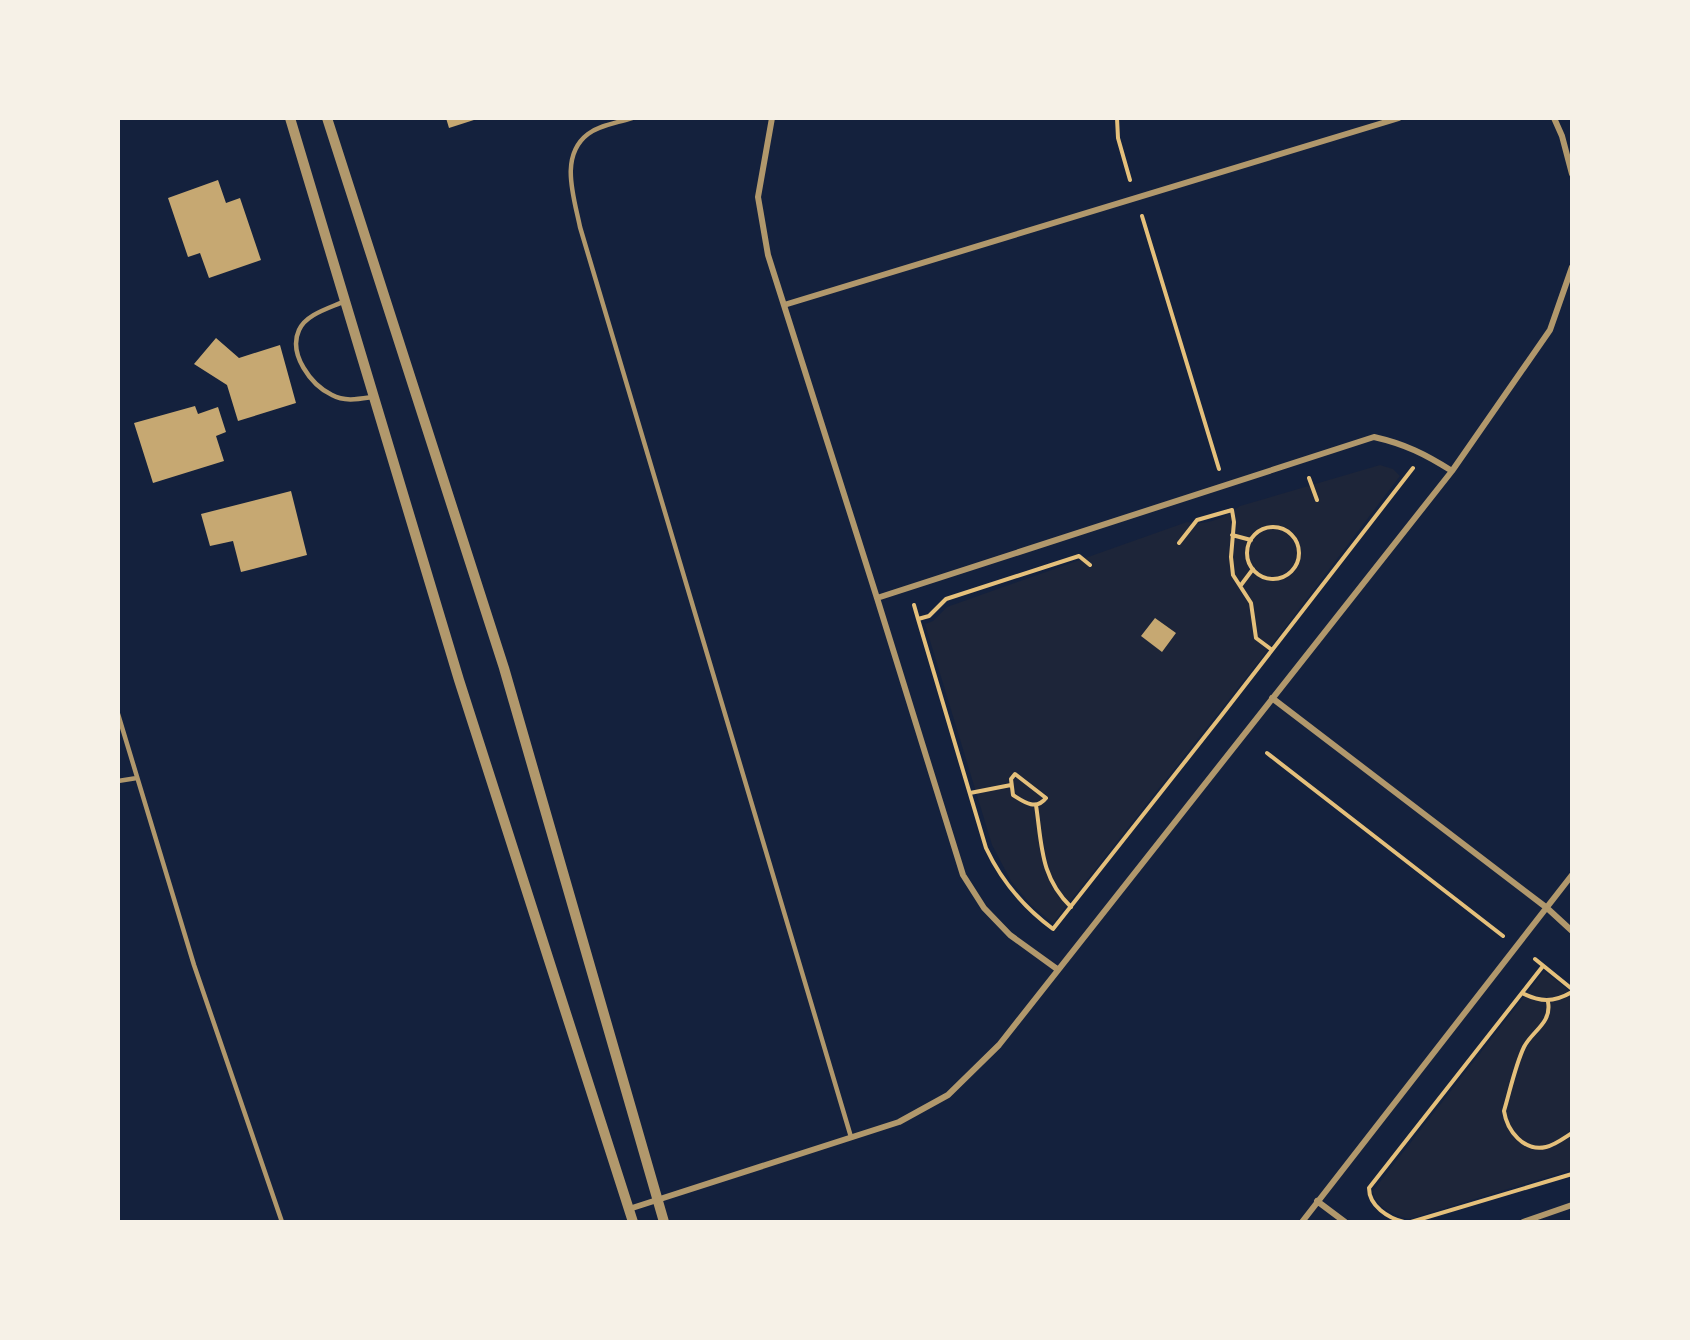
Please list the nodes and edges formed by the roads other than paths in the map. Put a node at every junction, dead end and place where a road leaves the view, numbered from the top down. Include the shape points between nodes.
1 (291, 118) edge
2 (327, 118) edge
3 (632, 118) edge
4 (772, 118) edge
5 (1399, 118) edge
6 (1554, 118) edge
7 (1572, 174) edge
8 (1572, 267) edge
9 (345, 301) junction
10 (784, 305) junction
11 (374, 397) junction
12 (1452, 471) junction
13 (878, 598) junction
14 (1272, 698) junction
15 (118, 714) edge
16 (137, 778) junction
17 (118, 781) edge
18 (1572, 875) edge
19 (1547, 908) junction
20 (1572, 931) edge
21 (1057, 969) junction
22 (851, 1137) junction
23 (658, 1200) junction
24 (1317, 1201) junction
25 (1572, 1205) edge
26 (629, 1209) junction
27 (282, 1221) edge
28 (633, 1221) edge
29 (664, 1221) edge
30 (1302, 1221) edge
31 (1345, 1221) edge
32 (1523, 1221) edge

1 - 9 street
2 - 23 street via 504,668
3 - 22 lane via 588,134 575,147 570,180 580,226
4 - 10 street via 758,197 768,255
5 - 10 street
6 - 7 street
8 - 12 street via 1550,330
9 - 11 street
9 - 11 lane via 314,315 299,329 299,362 333,396 352,400
10 - 13 street
11 - 26 street via 459,680
12 - 13 street via 1424,453 1374,437
12 - 14 street
13 - 21 street via 963,875 984,908 1010,935
14 - 19 street
14 - 21 street
15 - 16 lane
16 - 17 lane
16 - 27 lane via 194,965
18 - 19 street
19 - 20 street
19 - 24 street
21 - 22 street via 999,1045 948,1095 899,1122
22 - 23 street
23 - 26 street
23 - 29 street
24 - 30 street
24 - 31 street
25 - 32 street
26 - 28 street

